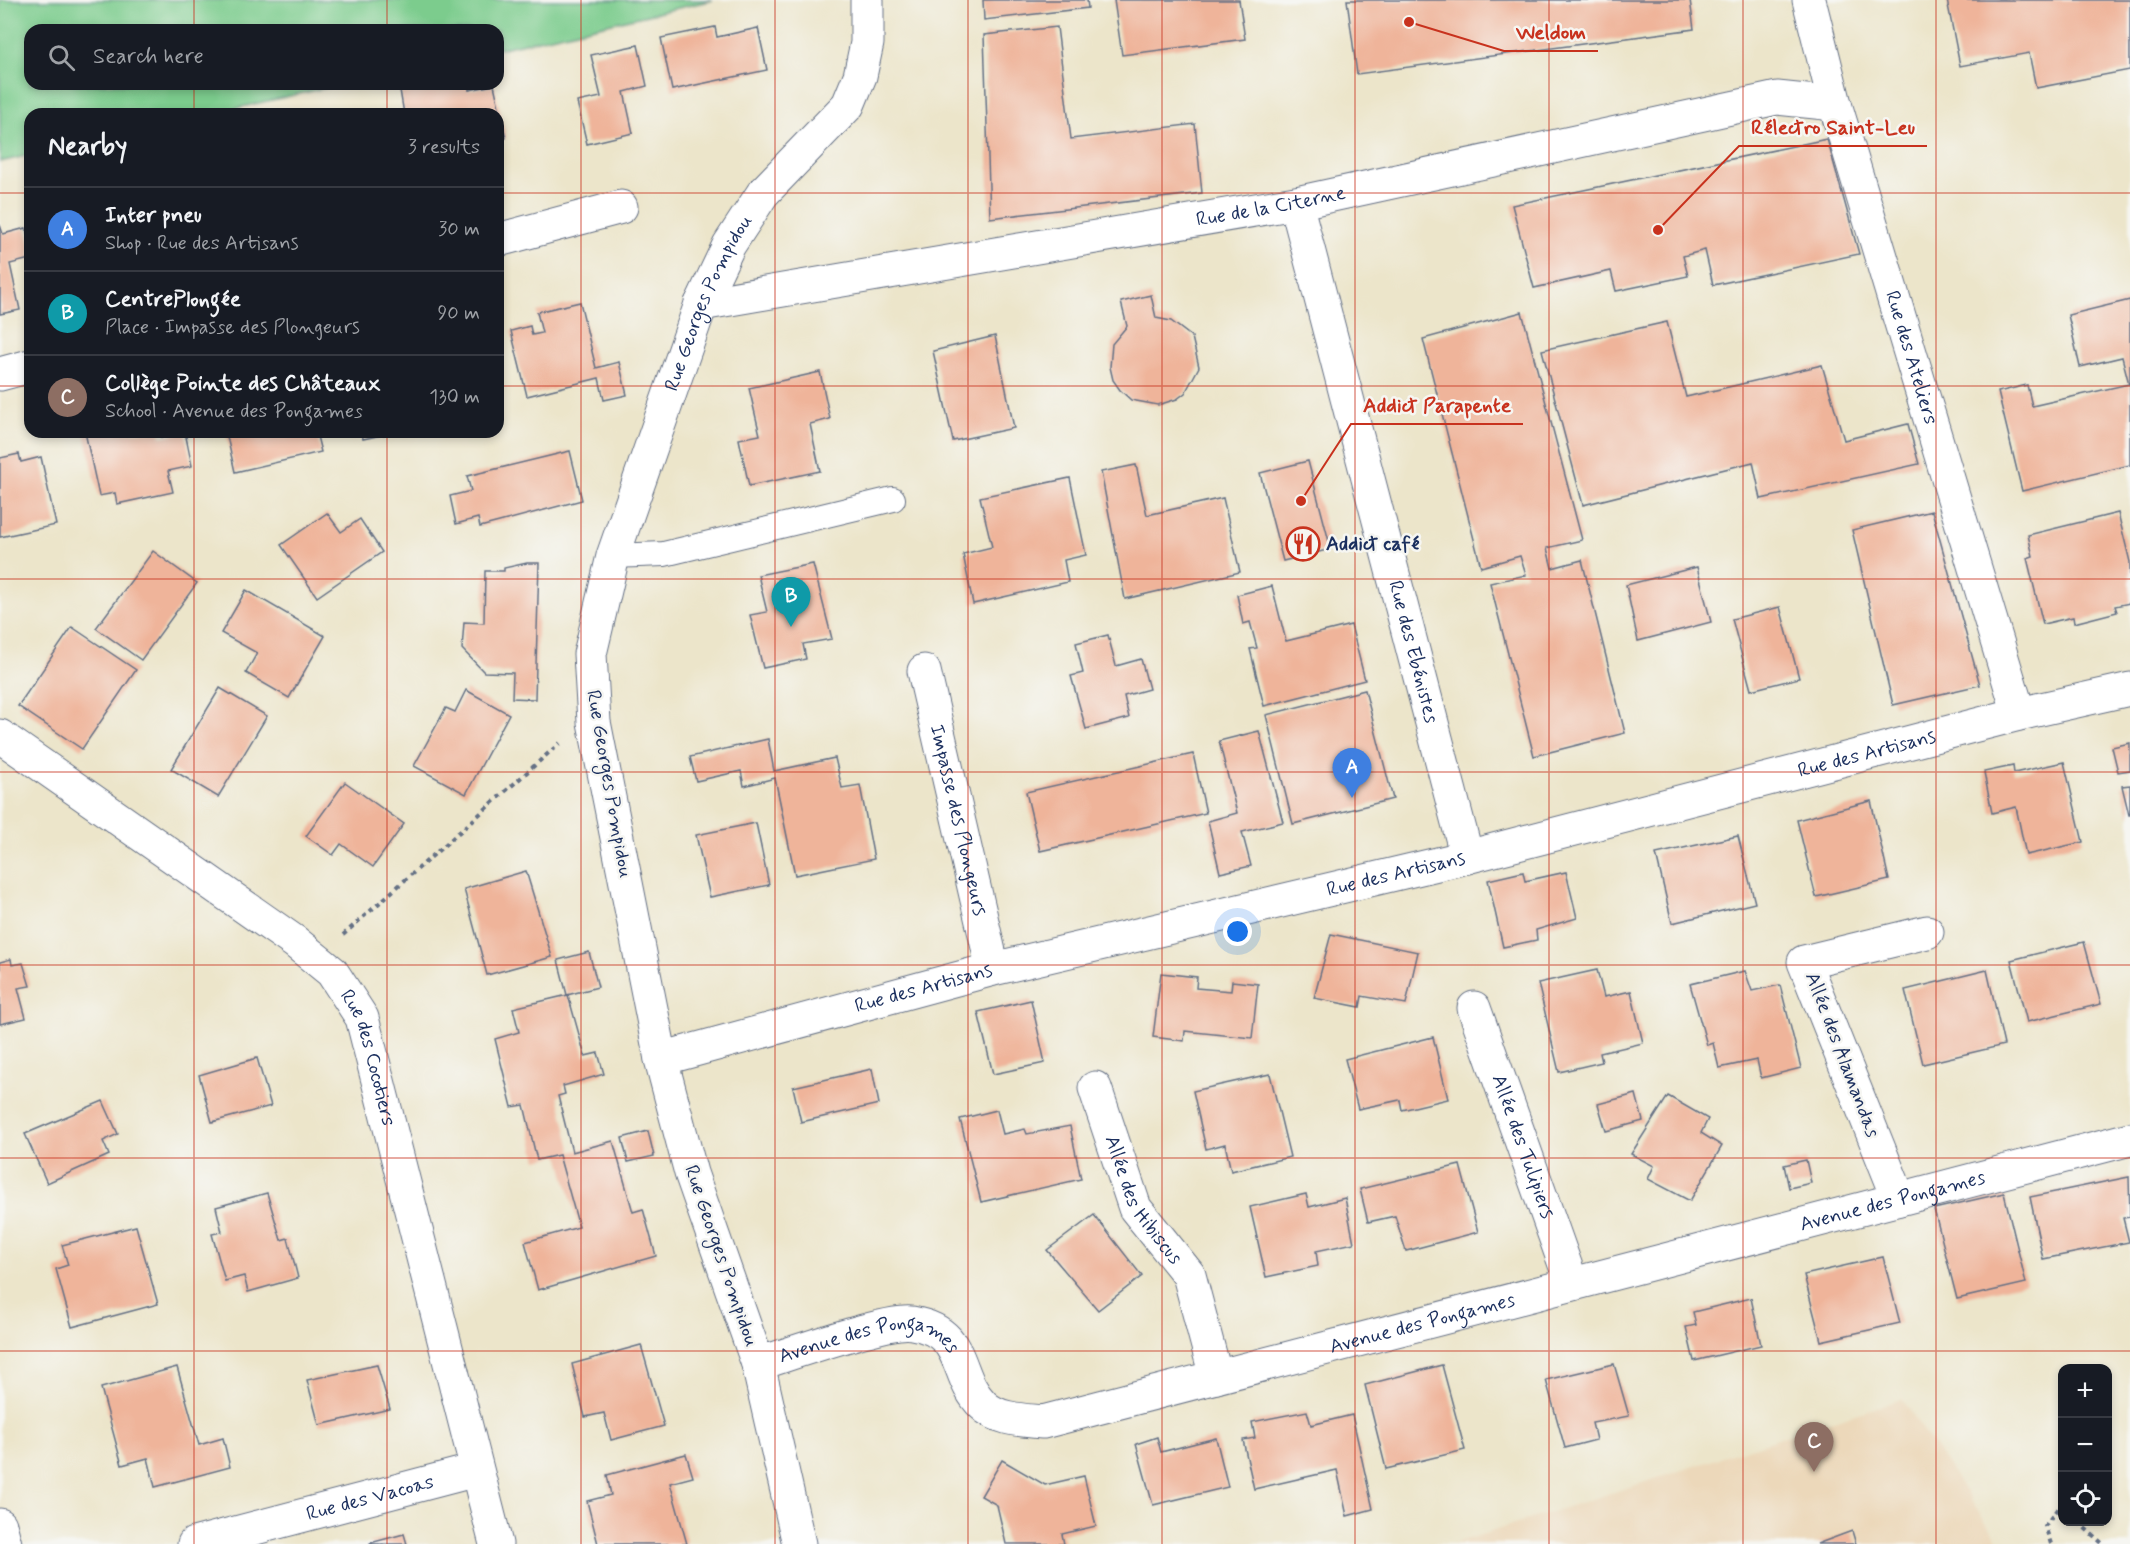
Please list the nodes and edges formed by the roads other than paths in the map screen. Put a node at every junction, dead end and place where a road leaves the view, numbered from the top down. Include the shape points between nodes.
1 (867, 0) edge
2 (1809, 0) edge
3 (1835, 104) junction
4 (1296, 203) junction
5 (621, 207) dead end
6 (504, 238) edge
7 (701, 304) junction
8 (24, 368) edge
9 (0, 374) edge
10 (893, 499) dead end
11 (612, 556) junction
12 (924, 671) dead end
13 (2130, 689) edge
14 (2019, 714) junction
15 (0, 736) edge
16 (1467, 857) junction
17 (1927, 932) dead end
18 (993, 969) junction
19 (1474, 1008) dead end
20 (661, 1059) junction
21 (1095, 1088) dead end
22 (2130, 1139) edge
23 (1899, 1199) junction
24 (1572, 1284) junction
25 (758, 1364) junction
26 (1216, 1377) junction
27 (476, 1470) junction
28 (0, 1525) edge
29 (5, 1544) edge
30 (194, 1544) edge
31 (496, 1544) edge
32 (799, 1544) edge

1 - 7 street, Rue Georges Pompidou via 867,43 848,105 763,193 729,245
2 - 3 street, Rue des Ateliers
3 - 4 street, Rue de la Citerne via 1777,98
3 - 14 street, Rue des Ateliers
4 - 7 street, Rue de la Citerne
4 - 16 street, Rue des Ebénistes
5 - 6 street
7 - 11 street, Rue Georges Pompidou
8 - 9 street
10 - 11 lane via 664,554
11 - 20 street, Rue Georges Pompidou via 590,654 594,722
12 - 18 street, Impasse des Plongeurs
13 - 14 street, Rue des Artisans
14 - 16 street, Rue des Artisans
15 - 27 street, Rue des Cocotiers via 295,942 332,972 362,1018
16 - 18 street, Rue des Artisans
17 - 23 street, Allée des Alamandas via 1804,962
18 - 20 street, Rue des Artisans
19 - 24 street, Allée des Tulipiers
20 - 25 street, Rue Georges Pompidou via 691,1173
21 - 26 street, Allée des Hibiscus via 1135,1208 1189,1275
22 - 23 street, Avenue des Pongames
23 - 24 street, Avenue des Pongames
24 - 26 street, Avenue des Pongames
25 - 26 street, Avenue des Pongames via 884,1326 911,1323 939,1332 952,1346 984,1406 1008,1418 1043,1422
25 - 32 street, Rue Georges Pompidou
27 - 30 street, Rue des Vacoas
27 - 31 street, Rue des Cocotiers
28 - 29 street

